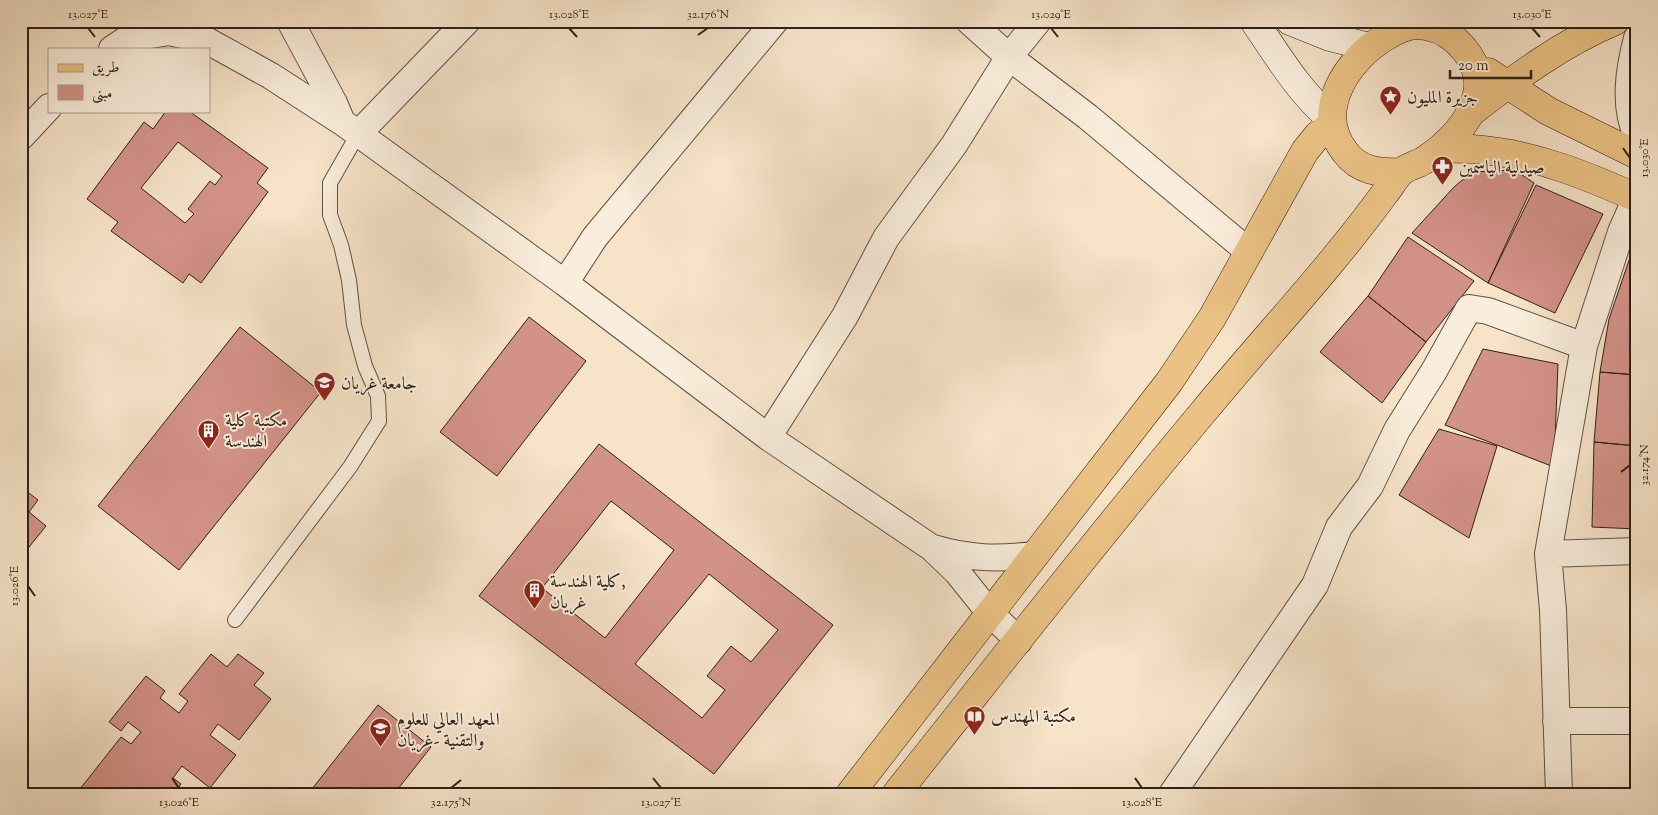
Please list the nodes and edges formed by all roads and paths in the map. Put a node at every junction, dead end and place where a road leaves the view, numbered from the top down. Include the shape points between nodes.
1 (290, 21) edge
2 (467, 21) edge
3 (775, 21) edge
4 (969, 21) edge
5 (1038, 21) edge
6 (1254, 21) edge
7 (1290, 21) edge
8 (1615, 21) edge
9 (1388, 34) edge
10 (1637, 38) edge
11 (114, 48) edge
12 (1009, 57) junction
13 (1471, 58) junction
14 (1506, 86) junction
15 (48, 108) edge
16 (1469, 114) junction
17 (1332, 122) junction
18 (350, 128) junction
19 (1637, 136) edge
20 (21, 137) edge
21 (1440, 149) junction
22 (1637, 155) edge
23 (1401, 172) junction
24 (1636, 198) edge
25 (1249, 252) junction
26 (565, 283) junction
27 (1584, 346) junction
28 (768, 437) junction
29 (932, 548) junction
30 (1637, 551) edge
31 (1548, 554) junction
32 (1035, 555) junction
33 (989, 612) junction
34 (235, 620) dead end
35 (1019, 641) junction
36 (1556, 721) junction
37 (1637, 721) edge
38 (850, 794) edge
39 (896, 794) edge
40 (1172, 794) edge
41 (1559, 794) edge

1 - 18 street
2 - 18 street
3 - 26 street via 594,237
4 - 12 street
5 - 12 street
6 - 17 main road via 1296,82
7 - 9 main road via 1330,37
8 - 14 main road via 1562,49
9 - 13 main road via 1410,24 1428,26 1446,33
9 - 17 main road via 1353,64 1340,84
10 - 19 street via 1629,67 1629,99
11 - 18 street via 127,39 169,32 206,40 271,76
12 - 25 street via 1088,117
12 - 28 street via 954,145 886,238 845,316
13 - 14 main road
13 - 16 main road via 1478,94
14 - 16 main road
14 - 22 main road
15 - 20 street
16 - 21 main road
17 - 23 main road via 1338,143 1349,158 1365,169
17 - 25 main road via 1305,151
18 - 26 street
18 - 34 lane via 330,183 330,215 349,280 354,325 364,366 378,396 379,421 350,467
21 - 23 main road
21 - 24 main road via 1482,150 1528,157
23 - 35 main road via 1323,274 1204,410
24 - 27 street via 1621,232
25 - 32 main road via 1212,318 1170,382
26 - 28 street
27 - 31 street
27 - 40 street via 1488,311 1469,308 1397,430 1370,486 1339,527 1315,585
28 - 29 street
29 - 32 street via 984,558
29 - 33 street via 957,572
30 - 31 street
31 - 36 street
32 - 33 main road
33 - 35 street
33 - 38 main road
35 - 39 main road
36 - 37 street
36 - 41 street

